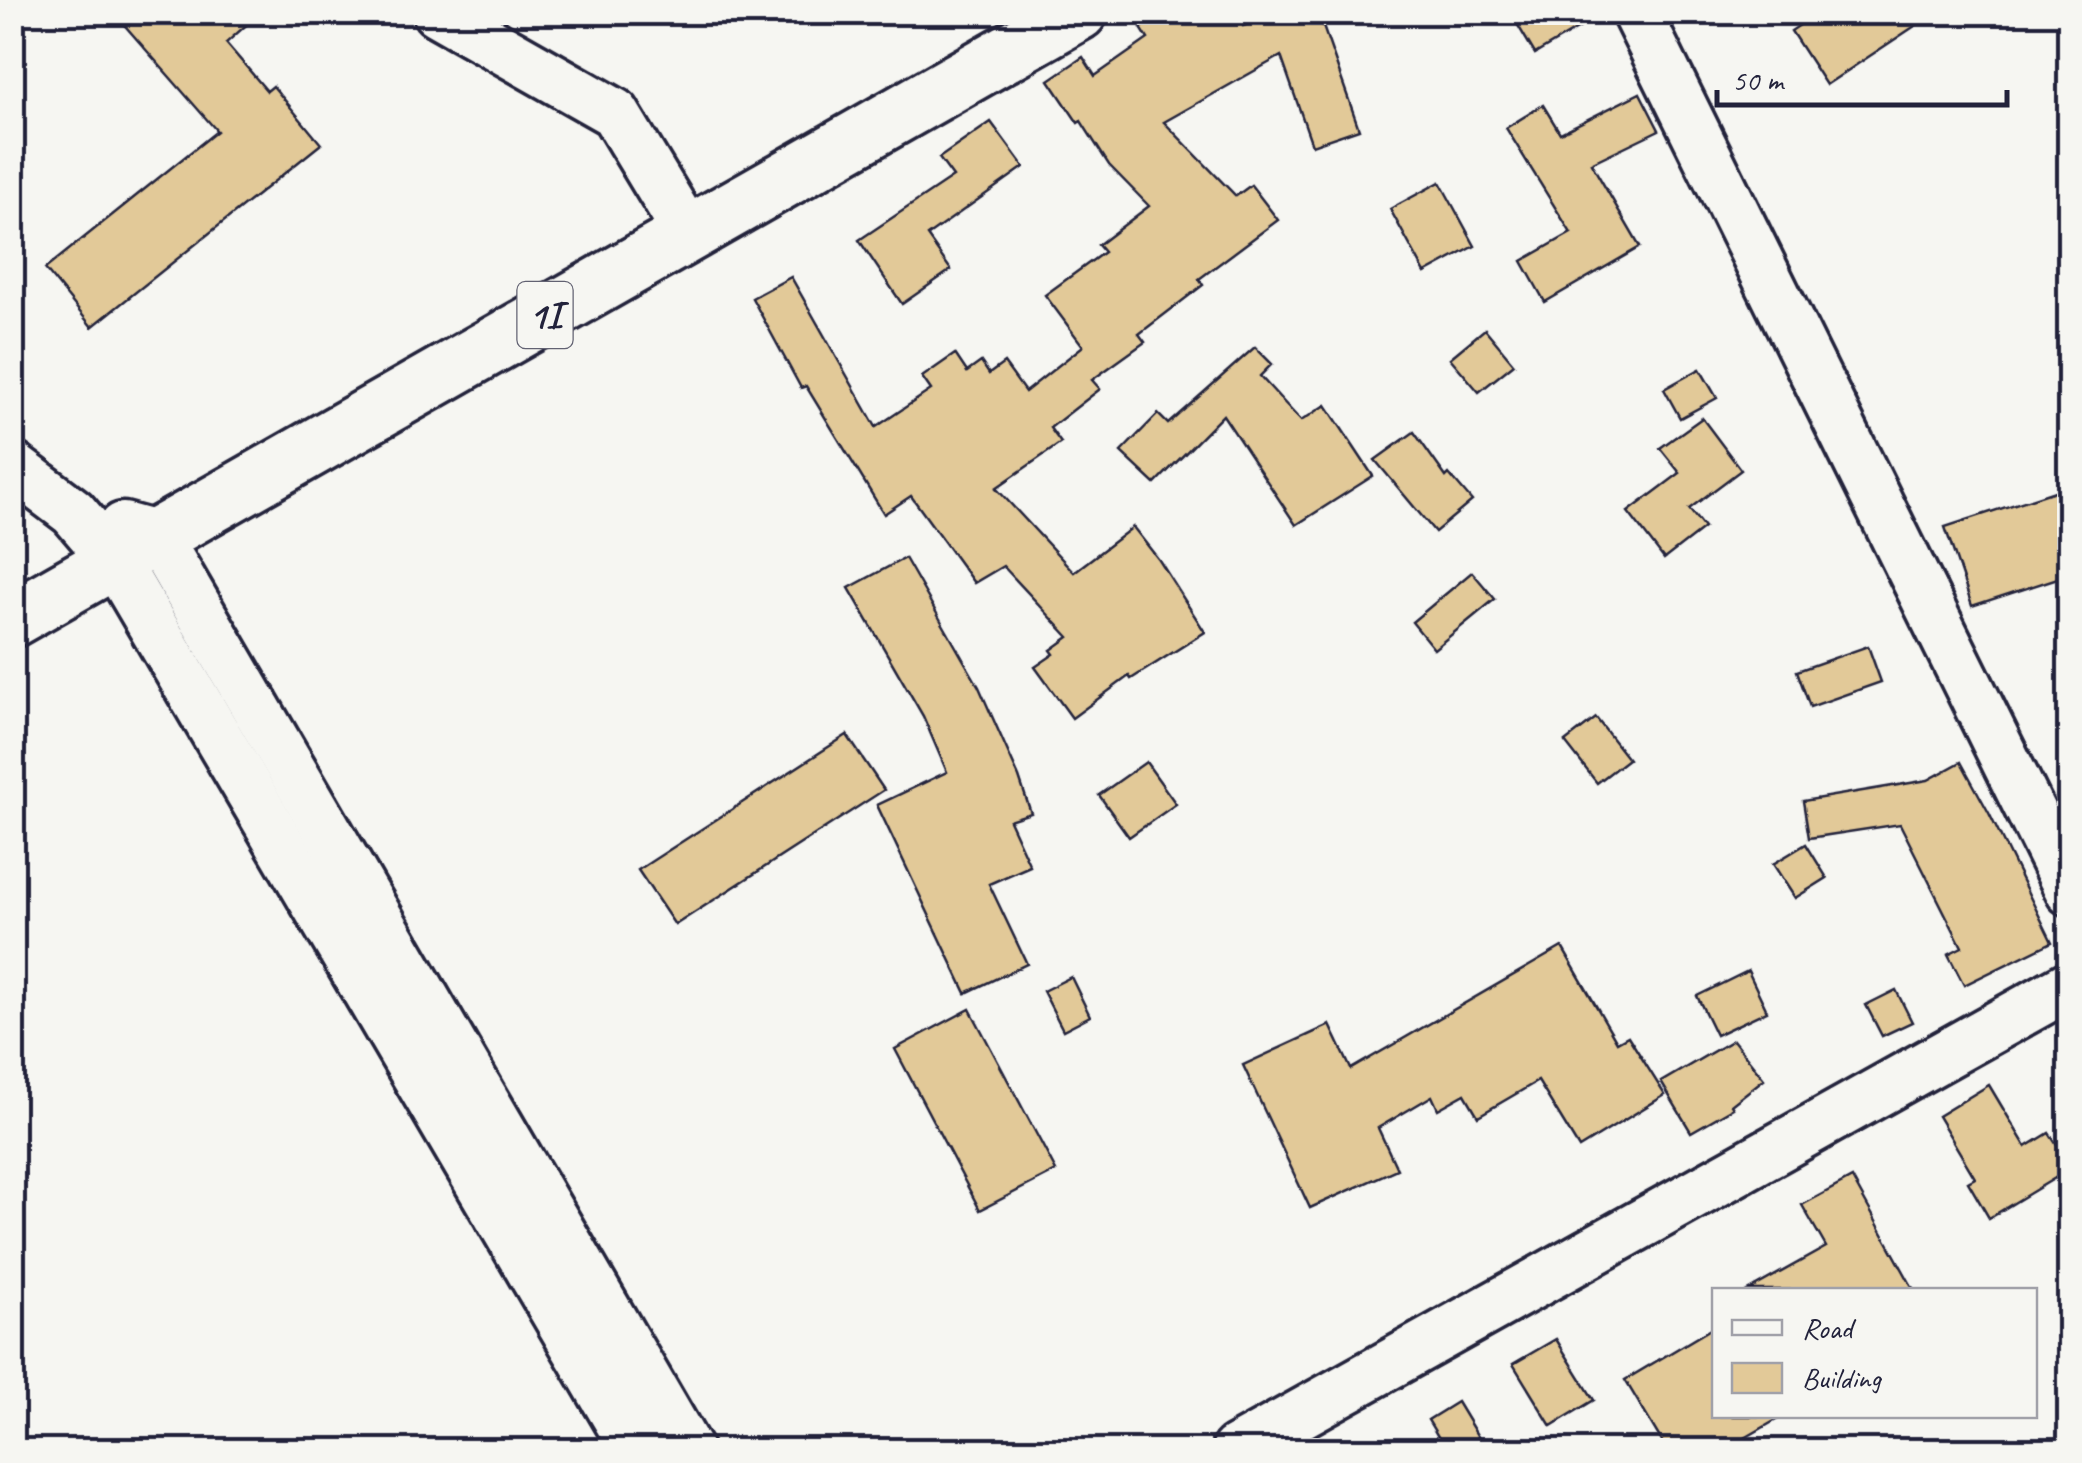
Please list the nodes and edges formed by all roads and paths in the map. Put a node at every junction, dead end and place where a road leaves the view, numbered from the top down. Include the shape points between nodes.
1 (437, 12) edge
2 (1079, 12) edge
3 (1636, 12) edge
4 (688, 234) junction
5 (12, 466) edge
6 (135, 548) junction
7 (12, 619) edge
8 (2070, 891) edge
9 (2070, 985) edge
10 (636, 1450) edge
11 (688, 1450) edge
12 (1236, 1450) edge

1 - 4 street via 615,113
2 - 4 highway, 1I
3 - 8 street
4 - 6 highway, 1I
5 - 6 street
6 - 7 highway, 1I
6 - 10 street
6 - 11 street
9 - 12 street

